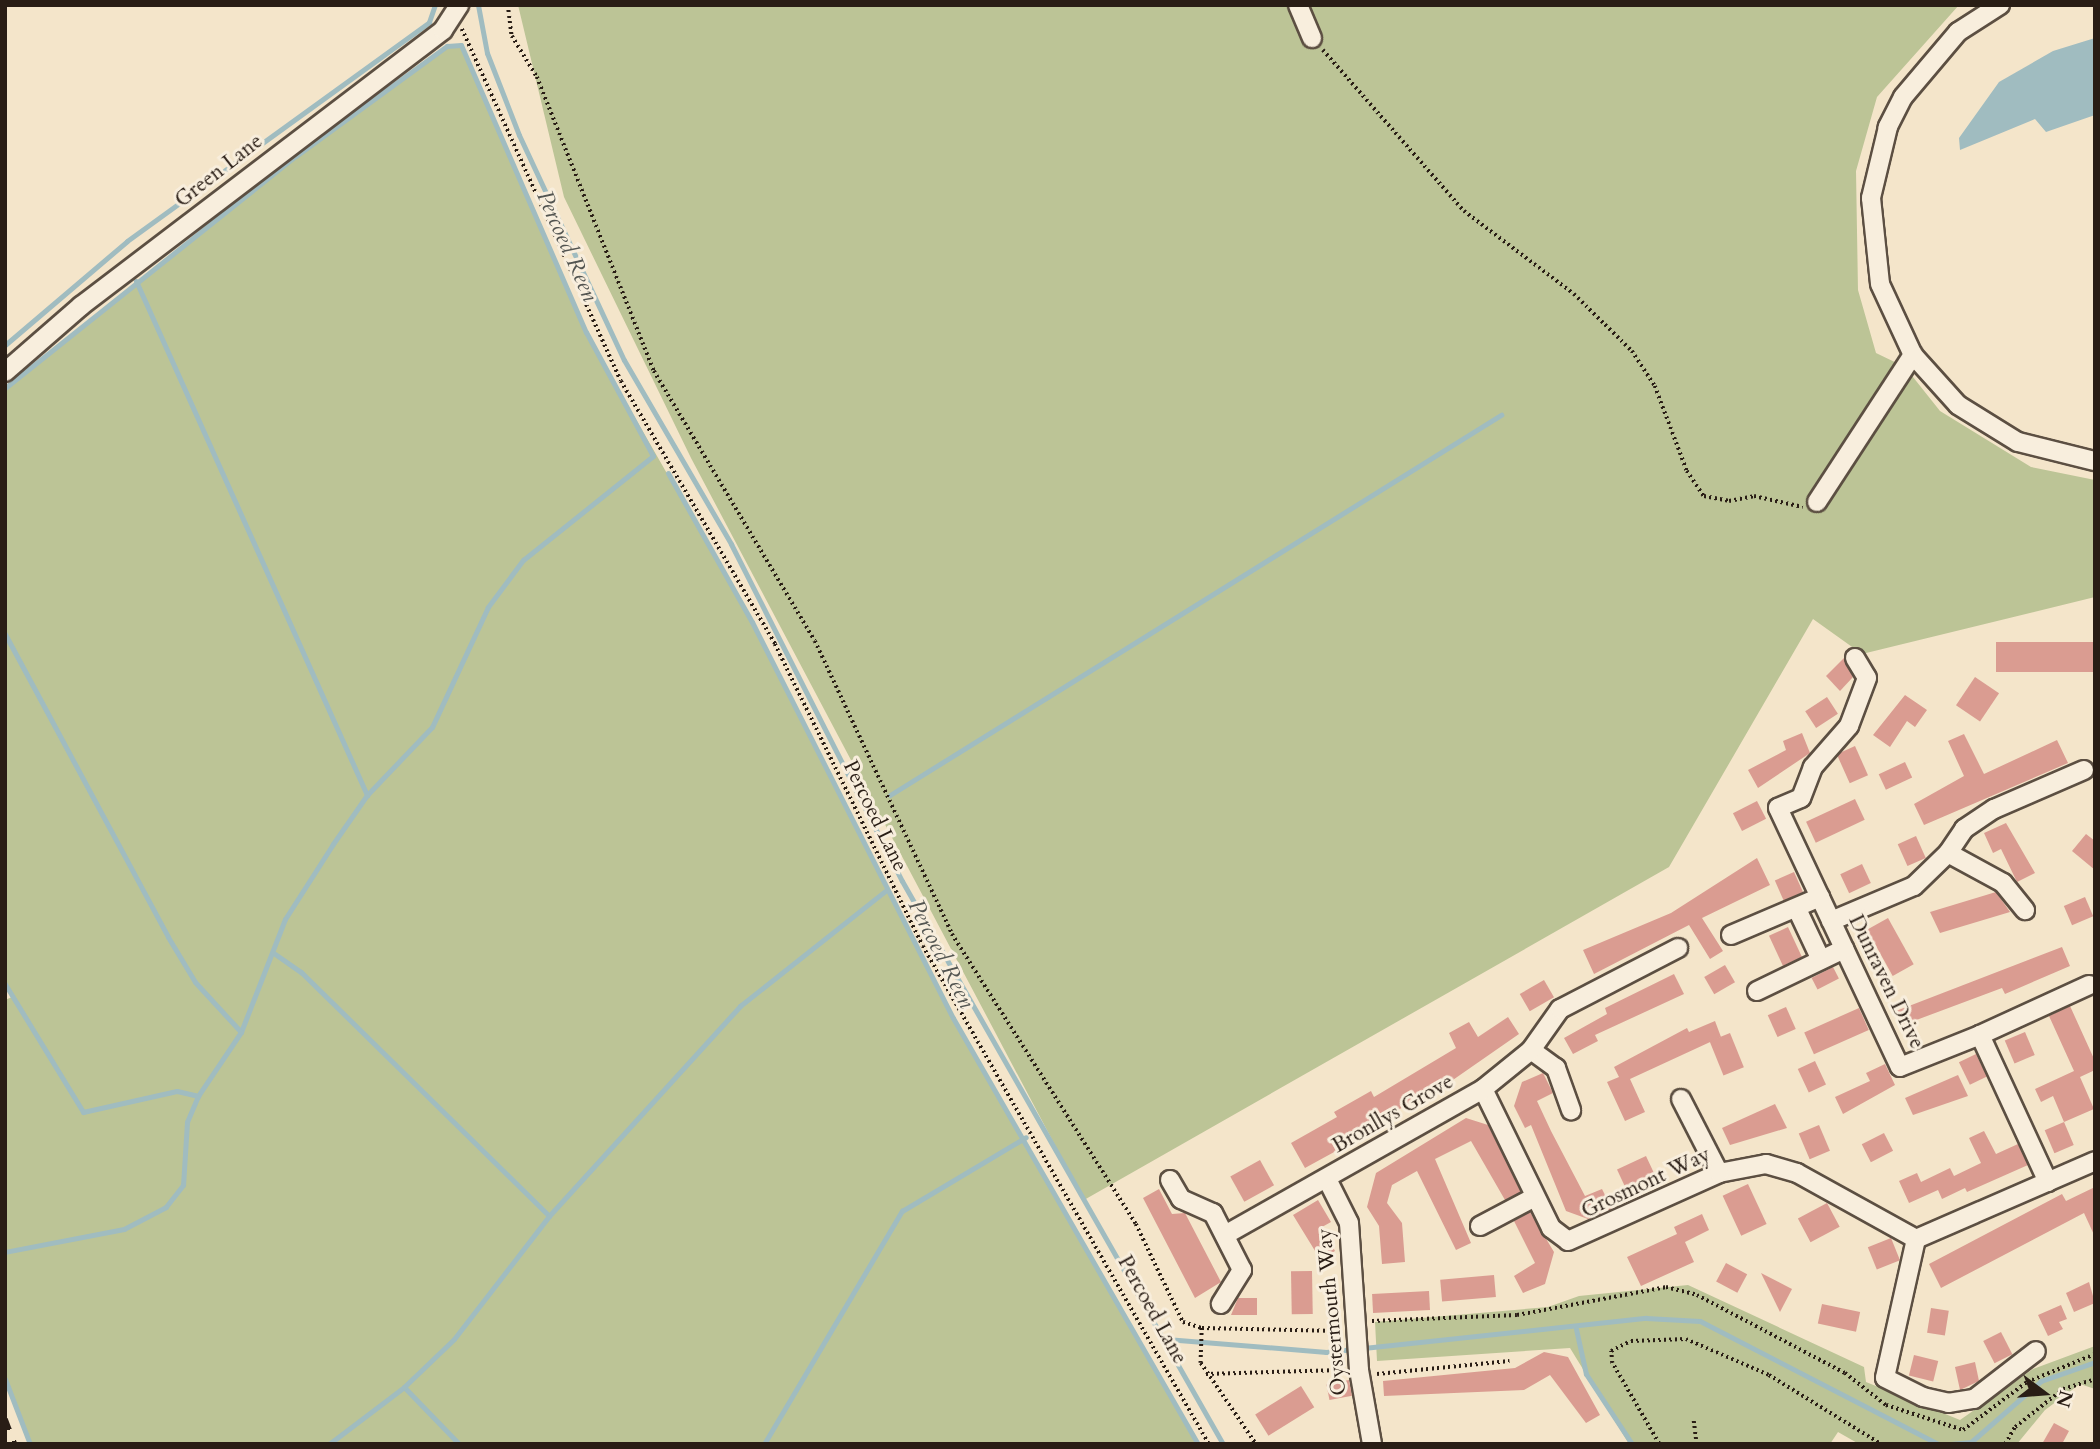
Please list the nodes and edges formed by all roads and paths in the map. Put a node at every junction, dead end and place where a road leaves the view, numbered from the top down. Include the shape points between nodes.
1 (508, 5) edge
2 (1298, 5) edge
3 (2000, 5) edge
4 (456, 10) edge
5 (1312, 38) joint
6 (1913, 355) junction
7 (5, 372) edge
8 (2095, 461) edge
9 (1817, 502) joint
10 (1855, 658) dead end
11 (2084, 770) dead end
12 (1948, 853) junction
13 (1820, 897) junction
14 (1797, 909) junction
15 (2025, 910) dead end
16 (1831, 921) junction
17 (1731, 935) dead end
18 (1678, 948) dead end
19 (1844, 949) junction
20 (1821, 960) junction
21 (2089, 985) dead end
22 (1757, 991) dead end
23 (1980, 1035) junction
24 (1531, 1050) junction
25 (1483, 1089) junction
26 (1681, 1099) dead end
27 (1571, 1110) dead end
28 (2095, 1161) edge
29 (1719, 1173) junction
30 (1327, 1179) junction
31 (1170, 1180) dead end
32 (2048, 1182) junction
33 (1535, 1198) junction
34 (1480, 1226) dead end
35 (1225, 1235) junction
36 (1916, 1239) junction
37 (1221, 1304) dead end
38 (1356, 1321) junction
39 (1202, 1328) junction
40 (2036, 1351) dead end
41 (2095, 1354) edge
42 (1509, 1361) dead end
43 (1359, 1372) junction
44 (1206, 1374) junction
45 (2095, 1379) edge
46 (1694, 1421) dead end
47 (1209, 1444) edge
48 (1256, 1444) edge
49 (1372, 1444) edge
50 (1659, 1444) edge
51 (1697, 1444) edge
52 (1881, 1444) edge
53 (2005, 1444) edge

1 - 39 path via 512,36 537,77 654,372 815,641 952,934 1136,1224 1183,1322
2 - 5 street
3 - 6 street via 1958,32 1921,73 1888,127 1878,160 1871,198 1880,284
4 - 7 street, Green Lane via 443,30 81,306
4 - 47 path, Percoed Lane via 587,317 775,644 923,946
5 - 9 path via 1464,212 1574,294 1632,351 1655,386 1687,471 1704,496 1769,497 1799,508
6 - 8 street via 1958,405 1989,427 2018,442
6 - 9 street
10 - 13 street, Dunraven Drive via 1867,678 1849,726 1813,767 1801,797 1778,808
11 - 12 street via 1994,809 1964,829
12 - 15 street via 2003,883
12 - 16 street via 1914,886
13 - 14 street
13 - 16 street, Dunraven Drive
14 - 17 street
14 - 20 street
16 - 19 street, Dunraven Drive
18 - 24 street, Bronllys Grove via 1560,1009
19 - 20 street
19 - 23 street, Dunraven Drive via 1900,1067
20 - 22 street
21 - 23 street
23 - 32 street
24 - 25 street, Bronllys Grove
24 - 27 street via 1556,1068
25 - 30 street, Bronllys Grove
25 - 33 street, Grosmont Way
26 - 29 street
28 - 32 street
29 - 33 street, Grosmont Way via 1568,1241 1551,1228
29 - 36 street, Grosmont Way via 1766,1164 1797,1173
30 - 35 street, Bronllys Grove
30 - 38 street, Oystermouth Way via 1349,1223
31 - 35 street via 1181,1199 1213,1213
32 - 36 street
33 - 34 street
35 - 37 street via 1242,1270
36 - 40 street via 1885,1378 1935,1400 1974,1399
38 - 39 path
38 - 41 path via 1517,1315 1666,1287 1697,1295 1845,1373 1886,1405 1963,1430 2026,1382
38 - 43 street, Oystermouth Way
39 - 44 path via 1199,1351
42 - 43 path
43 - 44 path
43 - 49 street, Oystermouth Way
44 - 48 path
45 - 53 path via 2063,1389 2015,1427
46 - 51 path
50 - 52 path via 1612,1363 1611,1351 1631,1341 1686,1339 1769,1375

